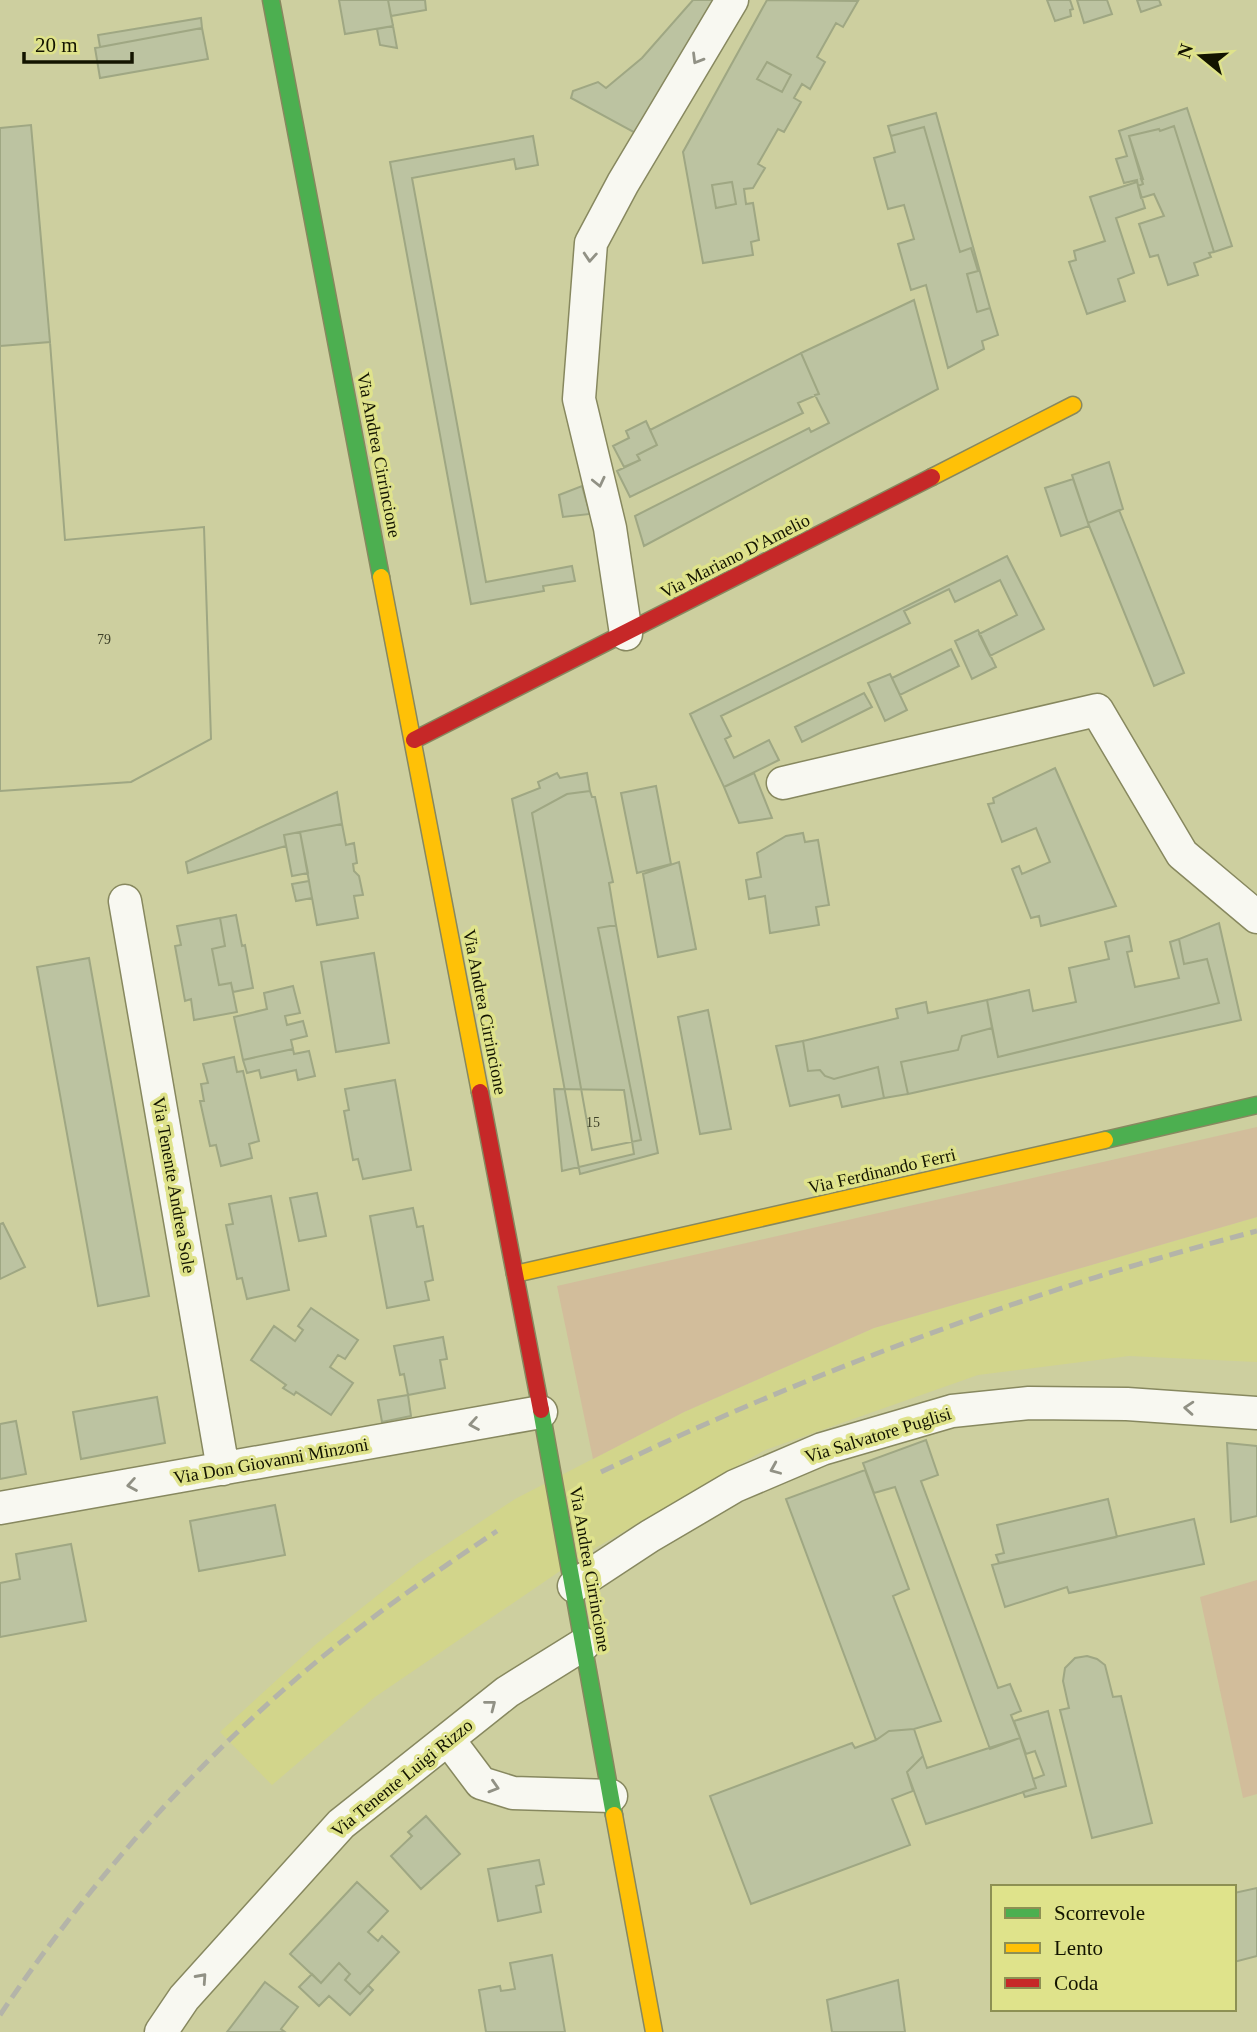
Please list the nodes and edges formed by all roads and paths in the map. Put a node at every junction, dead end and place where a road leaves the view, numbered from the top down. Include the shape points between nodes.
1 (271, 0) edge
2 (732, 0) edge
3 (1073, 405) dead end
4 (626, 634) junction
5 (414, 740) junction
6 (783, 783) dead end
7 (125, 901) dead end
8 (1257, 918) edge
9 (1257, 1105) edge
10 (515, 1274) junction
11 (541, 1412) junction
12 (1257, 1413) edge
13 (223, 1469) junction
14 (0, 1508) edge
15 (574, 1586) junction
16 (584, 1644) junction
17 (448, 1739) junction
18 (611, 1796) junction
19 (161, 2032) edge
20 (654, 2032) edge

1 - 5 street, Via Andrea Cirrincione
2 -> 4 street via 591,243 579,399 610,528
3 - 4 street, Via Mariano D'Amelio
4 - 5 street, Via Mariano D'Amelio
5 - 10 street, Via Andrea Cirrincione
6 - 8 street via 1097,710 1182,854
7 - 13 street, Via Tenente Andrea Sole
9 - 10 street, Via Ferdinando Ferri
10 - 11 street, Via Andrea Cirrincione
11 -> 13 street, Via Don Giovanni Minzoni
11 - 15 street, Via Andrea Cirrincione
12 -> 15 street, Via Salvatore Puglisi via 1029,1403 952,1412 822,1449 735,1486
13 -> 14 street, Via Don Giovanni Minzoni
15 - 16 street, Via Andrea Cirrincione
17 -> 16 street, Via Tenente Luigi Rizzo via 508,1692
16 - 18 street, Via Andrea Cirrincione
17 -> 18 street via 481,1783 513,1793
19 -> 17 street, Via Tenente Luigi Rizzo via 184,1998 341,1824
18 - 20 street, Via Andrea Cirrincione

